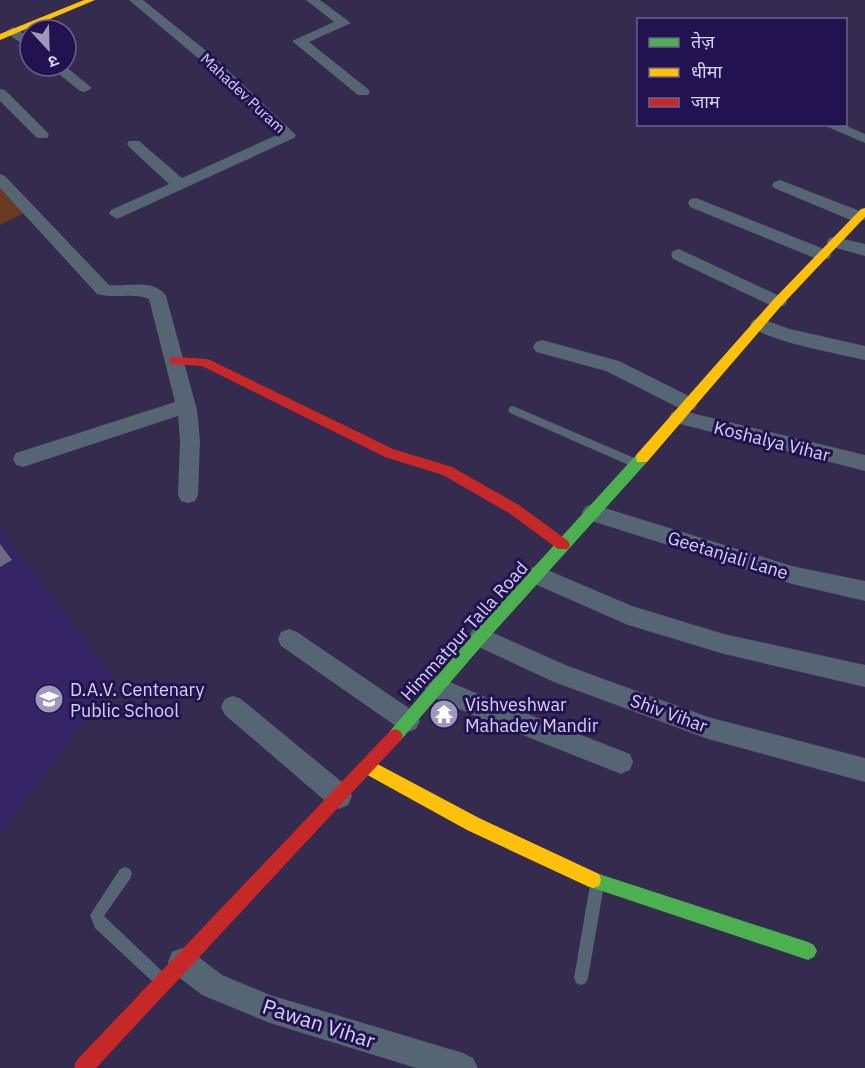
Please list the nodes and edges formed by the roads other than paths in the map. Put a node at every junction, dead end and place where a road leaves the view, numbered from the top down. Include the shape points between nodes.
1 (90, 0) edge
2 (135, 0) edge
3 (312, 0) edge
4 (6, 34) edge
5 (72, 78) edge
6 (85, 88) dead end
7 (363, 92) dead end
8 (0, 93) edge
9 (833, 126) edge
10 (42, 135) dead end
11 (865, 139) edge
12 (134, 144) dead end
13 (0, 179) edge
14 (180, 185) junction
15 (780, 185) dead end
16 (696, 203) dead end
17 (117, 214) dead end
18 (862, 214) edge
19 (835, 242) junction
20 (865, 250) edge
21 (679, 255) dead end
22 (823, 255) junction
23 (778, 302) junction
24 (759, 324) junction
25 (542, 347) dead end
26 (865, 353) edge
27 (188, 361) junction
28 (186, 406) junction
29 (513, 410) dead end
30 (683, 411) junction
31 (23, 459) dead end
32 (636, 463) junction
33 (865, 463) edge
34 (188, 495) dead end
35 (592, 513) junction
36 (563, 545) junction
37 (538, 575) junction
38 (865, 591) edge
39 (480, 637) junction
40 (289, 639) dead end
41 (865, 676) edge
42 (436, 687) junction
43 (233, 707) dead end
44 (408, 721) junction
45 (621, 762) dead end
46 (368, 766) junction
47 (865, 770) edge
48 (339, 796) junction
49 (125, 874) dead end
50 (597, 882) junction
51 (808, 951) dead end
52 (172, 972) junction
53 (581, 978) dead end
54 (83, 1068) edge
55 (463, 1068) edge

1 - 4 street
2 - 14 street, Mahadev Puram via 210,61 289,135
3 - 7 street via 344,23 299,41
5 - 6 street
8 - 10 street
9 - 11 street
12 - 14 street
13 - 27 street via 103,290 145,290 157,296
14 - 17 street, Mahadev Puram
15 - 18 street
16 - 22 street
18 - 19 street, Himmatpur Talla Road
19 - 20 street
19 - 22 street, Himmatpur Talla Road
21 - 23 street
22 - 23 street, Himmatpur Talla Road
23 - 24 street, Himmatpur Talla Road
24 - 26 street via 786,335
24 - 30 street, Himmatpur Talla Road
25 - 30 street, Koshalya Vihar via 612,366
27 - 28 street
27 - 36 street via 389,453 447,471 514,509
28 - 31 street
28 - 34 street via 190,441
29 - 32 lane
30 - 32 street, Himmatpur Talla Road
30 - 33 street, Koshalya Vihar
32 - 35 street, Himmatpur Talla Road
35 - 36 street, Himmatpur Talla Road
35 - 38 street, Geetanjali Lane via 792,575
36 - 37 street, Himmatpur Talla Road
37 - 39 street, Himmatpur Talla Road
37 - 41 street via 628,615 724,644
39 - 42 street, Himmatpur Talla Road
39 - 47 street, Shiv Vihar via 562,674 708,728
40 - 44 street
42 - 44 street, Himmatpur Talla Road
42 - 45 street
43 - 48 street
44 - 46 street, Himmatpur Talla Road
46 - 48 street, Himmatpur Talla Road
46 - 50 street via 473,824
48 - 52 street, Himmatpur Talla Road
49 - 52 lane via 98,915 100,923
50 - 51 street
50 - 53 lane
52 - 54 street, Himmatpur Talla Road
52 - 55 street, Pawan Vihar via 270,1009

